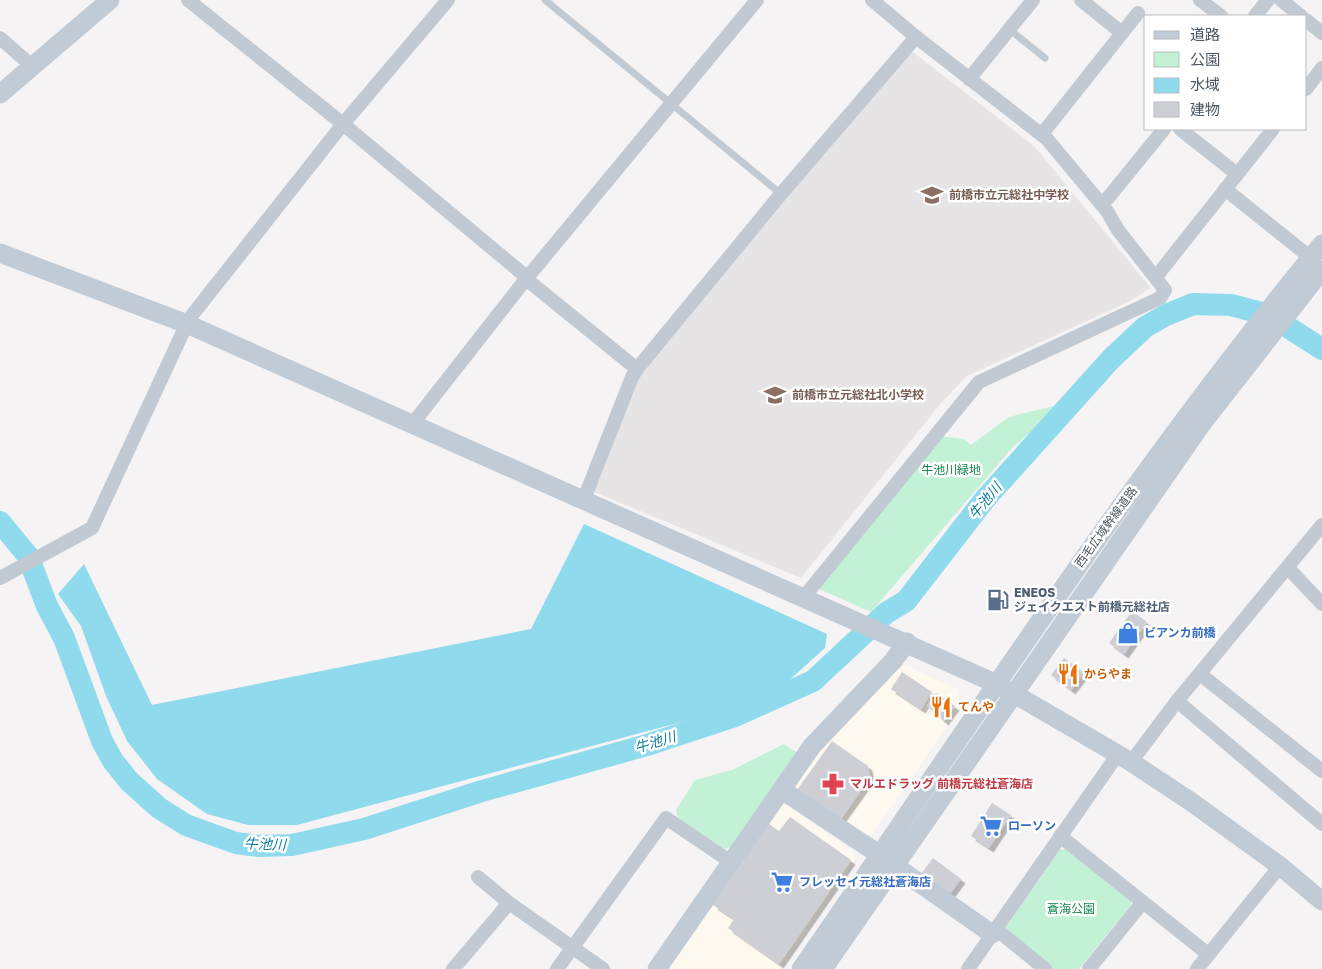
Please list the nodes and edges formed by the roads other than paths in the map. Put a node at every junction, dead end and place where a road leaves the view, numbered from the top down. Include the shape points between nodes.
1 (110, 0) edge
2 (188, 0) edge
3 (448, 0) edge
4 (545, 0) edge
5 (757, 0) edge
6 (872, 0) edge
7 (1033, 0) edge
8 (1081, 0) edge
9 (1200, 0) edge
10 (1268, 0) edge
11 (1281, 0) edge
12 (1138, 13) dead end
13 (1219, 15) edge
14 (1256, 15) edge
15 (1300, 15) edge
16 (1307, 21) edge
17 (1009, 29) junction
18 (1322, 33) edge
19 (1122, 34) junction
20 (916, 37) junction
21 (0, 38) edge
22 (1045, 58) dead end
23 (32, 67) junction
24 (1322, 68) edge
25 (969, 79) junction
26 (1307, 87) edge
27 (0, 94) edge
28 (670, 104) junction
29 (343, 124) junction
30 (1163, 130) edge
31 (1181, 130) edge
32 (1273, 130) edge
33 (1042, 134) junction
34 (1237, 174) junction
35 (1225, 189) junction
36 (781, 194) junction
37 (1100, 203) junction
38 (0, 253) edge
39 (1318, 257) edge
40 (1156, 277) junction
41 (526, 278) junction
42 (187, 324) junction
43 (1255, 340) junction
44 (637, 369) junction
45 (414, 425) junction
46 (584, 499) junction
47 (1322, 525) edge
48 (1288, 568) junction
49 (0, 578) edge
50 (804, 597) junction
51 (1322, 604) edge
52 (906, 642) junction
53 (1200, 674) junction
54 (997, 684) junction
55 (1015, 693) junction
56 (1178, 701) junction
57 (1124, 758) junction
58 (1322, 771) edge
59 (782, 790) junction
60 (1322, 824) edge
61 (1060, 836) junction
62 (888, 860) junction
63 (731, 862) junction
64 (1280, 866) junction
65 (478, 877) dead end
66 (1322, 901) edge
67 (509, 903) junction
68 (1142, 903) junction
69 (994, 932) junction
70 (572, 948) junction
71 (1208, 954) junction
72 (454, 969) edge
73 (557, 969) edge
74 (603, 969) edge
75 (656, 969) edge
76 (801, 969) edge
77 (823, 969) edge
78 (968, 969) edge
79 (1045, 969) edge
80 (1089, 969) edge
81 (1197, 969) edge

1 - 23 street
2 - 29 street
3 - 29 street
4 - 28 lane
5 - 28 street
6 - 20 street
7 - 17 street
8 - 19 street
9 - 13 street
10 - 14 street
11 - 15 street
12 - 19 street
16 - 18 street
17 - 22 lane
17 - 25 street
19 - 33 street
20 - 25 street
20 - 36 street
21 - 23 street
23 - 27 street
24 - 26 street
25 - 33 street
28 - 36 lane
28 - 41 street
29 - 41 street
29 - 42 street
30 - 37 street via 1108,198
31 - 34 street
32 - 34 street
33 - 37 street
34 - 35 street
35 - 39 street
35 - 40 street
36 - 44 street
37 - 40 street
38 - 42 street
39 - 43 street, 西毛広域幹線道路
40 - 50 street via 1164,290 1160,298 974,386
41 - 44 street
41 - 45 street
42 - 45 street
42 - 49 street via 90,532
43 - 54 street, 西毛広域幹線道路 via 1098,537
43 - 55 street, 西毛広域幹線道路 via 1196,433
44 - 46 street
45 - 46 street
46 - 50 street
47 - 48 street
48 - 51 street
48 - 53 street
50 - 52 street
52 - 54 street
52 - 59 street via 894,661 819,737
53 - 56 street
53 - 58 street
54 - 55 street
54 - 62 street, 西毛広域幹線道路
55 - 57 street
55 - 62 street, 西毛広域幹線道路
56 - 57 street
56 - 60 street
57 - 61 street
57 - 64 street
59 - 62 street
59 - 63 street
61 - 68 street
61 - 69 street
62 - 69 street
62 - 76 street, 西毛広域幹線道路
62 - 77 street, 西毛広域幹線道路
63 - 70 street via 666,818
63 - 75 street
64 - 66 street
64 - 71 street
65 - 67 street
67 - 70 street
67 - 72 street
68 - 71 street
68 - 80 street
69 - 78 street
69 - 79 street
70 - 73 street
70 - 74 street
71 - 81 street

